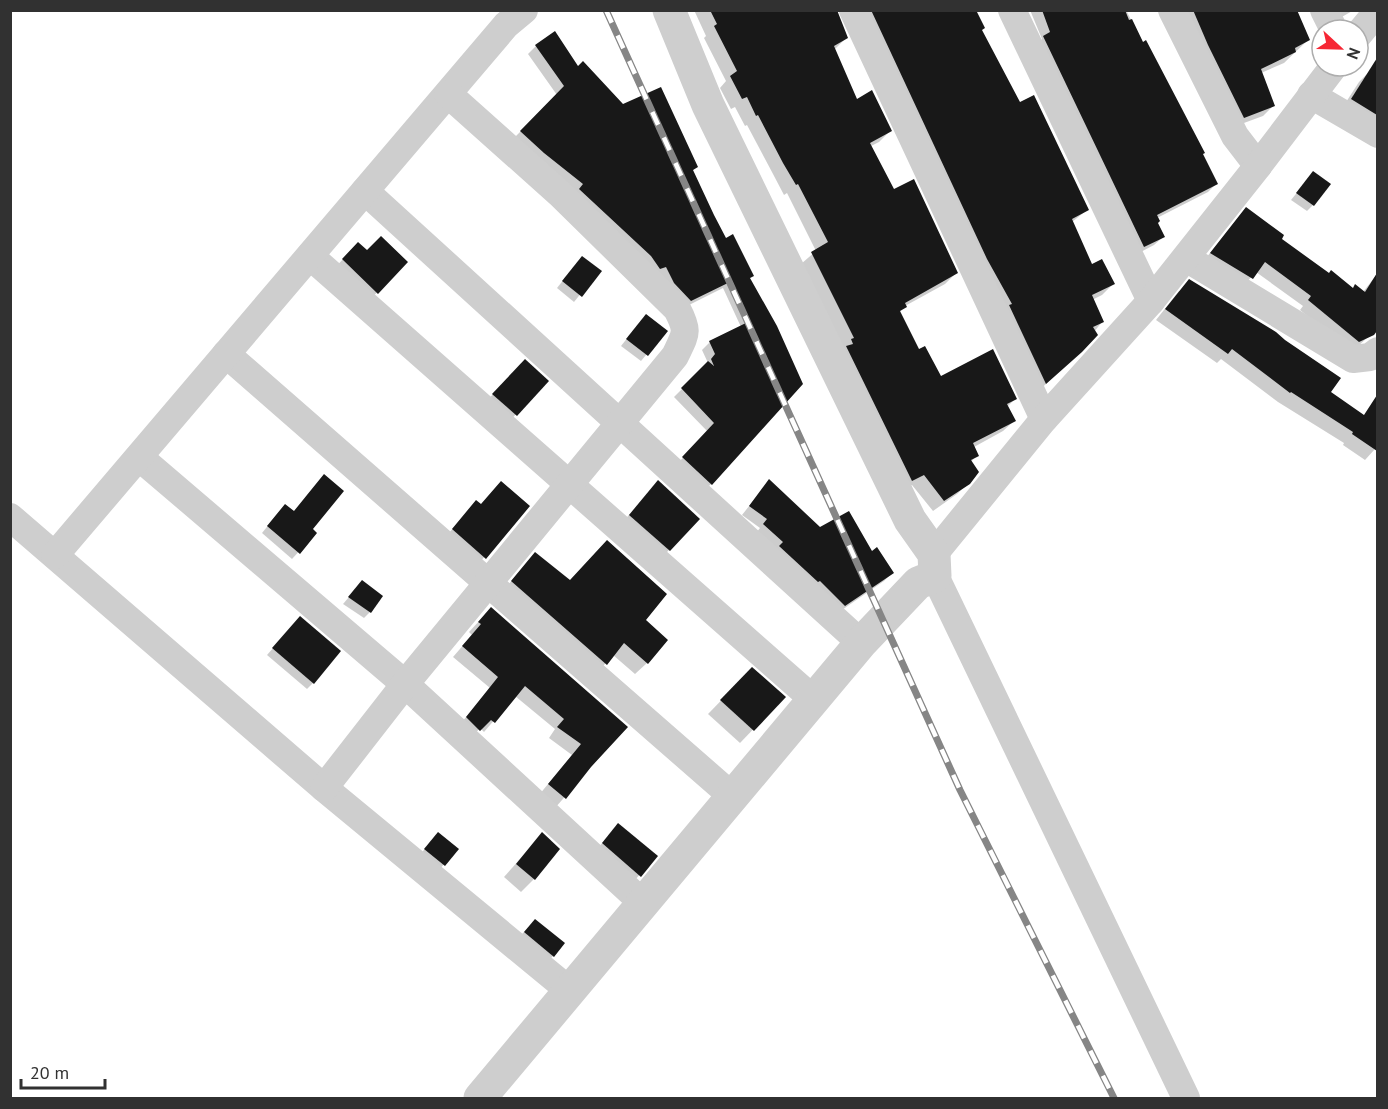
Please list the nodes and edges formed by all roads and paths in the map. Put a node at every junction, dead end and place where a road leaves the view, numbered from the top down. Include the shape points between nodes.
1 (524, 10) edge
2 (669, 10) edge
3 (853, 10) edge
4 (1012, 10) edge
5 (1172, 10) edge
6 (1324, 78) edge
7 (448, 94) junction
8 (1311, 95) junction
9 (1377, 134) edge
10 (1258, 166) junction
11 (365, 191) junction
12 (310, 256) junction
13 (1186, 258) junction
14 (1151, 301) junction
15 (1377, 351) edge
16 (226, 354) junction
17 (1044, 419) junction
18 (620, 423) junction
19 (139, 457) junction
20 (569, 484) junction
21 (10, 517) edge
22 (55, 555) junction
23 (934, 565) junction
24 (488, 583) junction
25 (861, 643) junction
26 (405, 684) junction
27 (813, 699) junction
28 (324, 788) junction
29 (732, 796) junction
30 (643, 903) junction
31 (570, 990) junction
32 (480, 1098) edge
33 (1186, 1098) edge

1 - 7 street
2 - 23 street via 708,105
3 - 17 street
4 - 14 street
5 - 10 street via 1235,136
6 - 8 street
7 - 11 street
7 - 18 street via 560,194 677,309 686,327 684,338 675,356
8 - 9 street
8 - 10 street
10 - 13 street
11 - 12 street
11 - 18 street
12 - 16 street
12 - 20 street
13 - 14 street
13 - 15 street via 1353,359 1370,357
14 - 17 street
16 - 19 street
16 - 24 street
17 - 23 street
18 - 20 street
18 - 25 street
19 - 22 street
19 - 26 street
20 - 24 street
20 - 27 street
21 - 22 street
22 - 28 street
23 - 25 street
23 - 33 street
24 - 26 street
24 - 29 street
25 - 27 street
26 - 28 street
26 - 30 street
27 - 29 street
28 - 31 street
29 - 30 street
30 - 31 street
31 - 32 street

